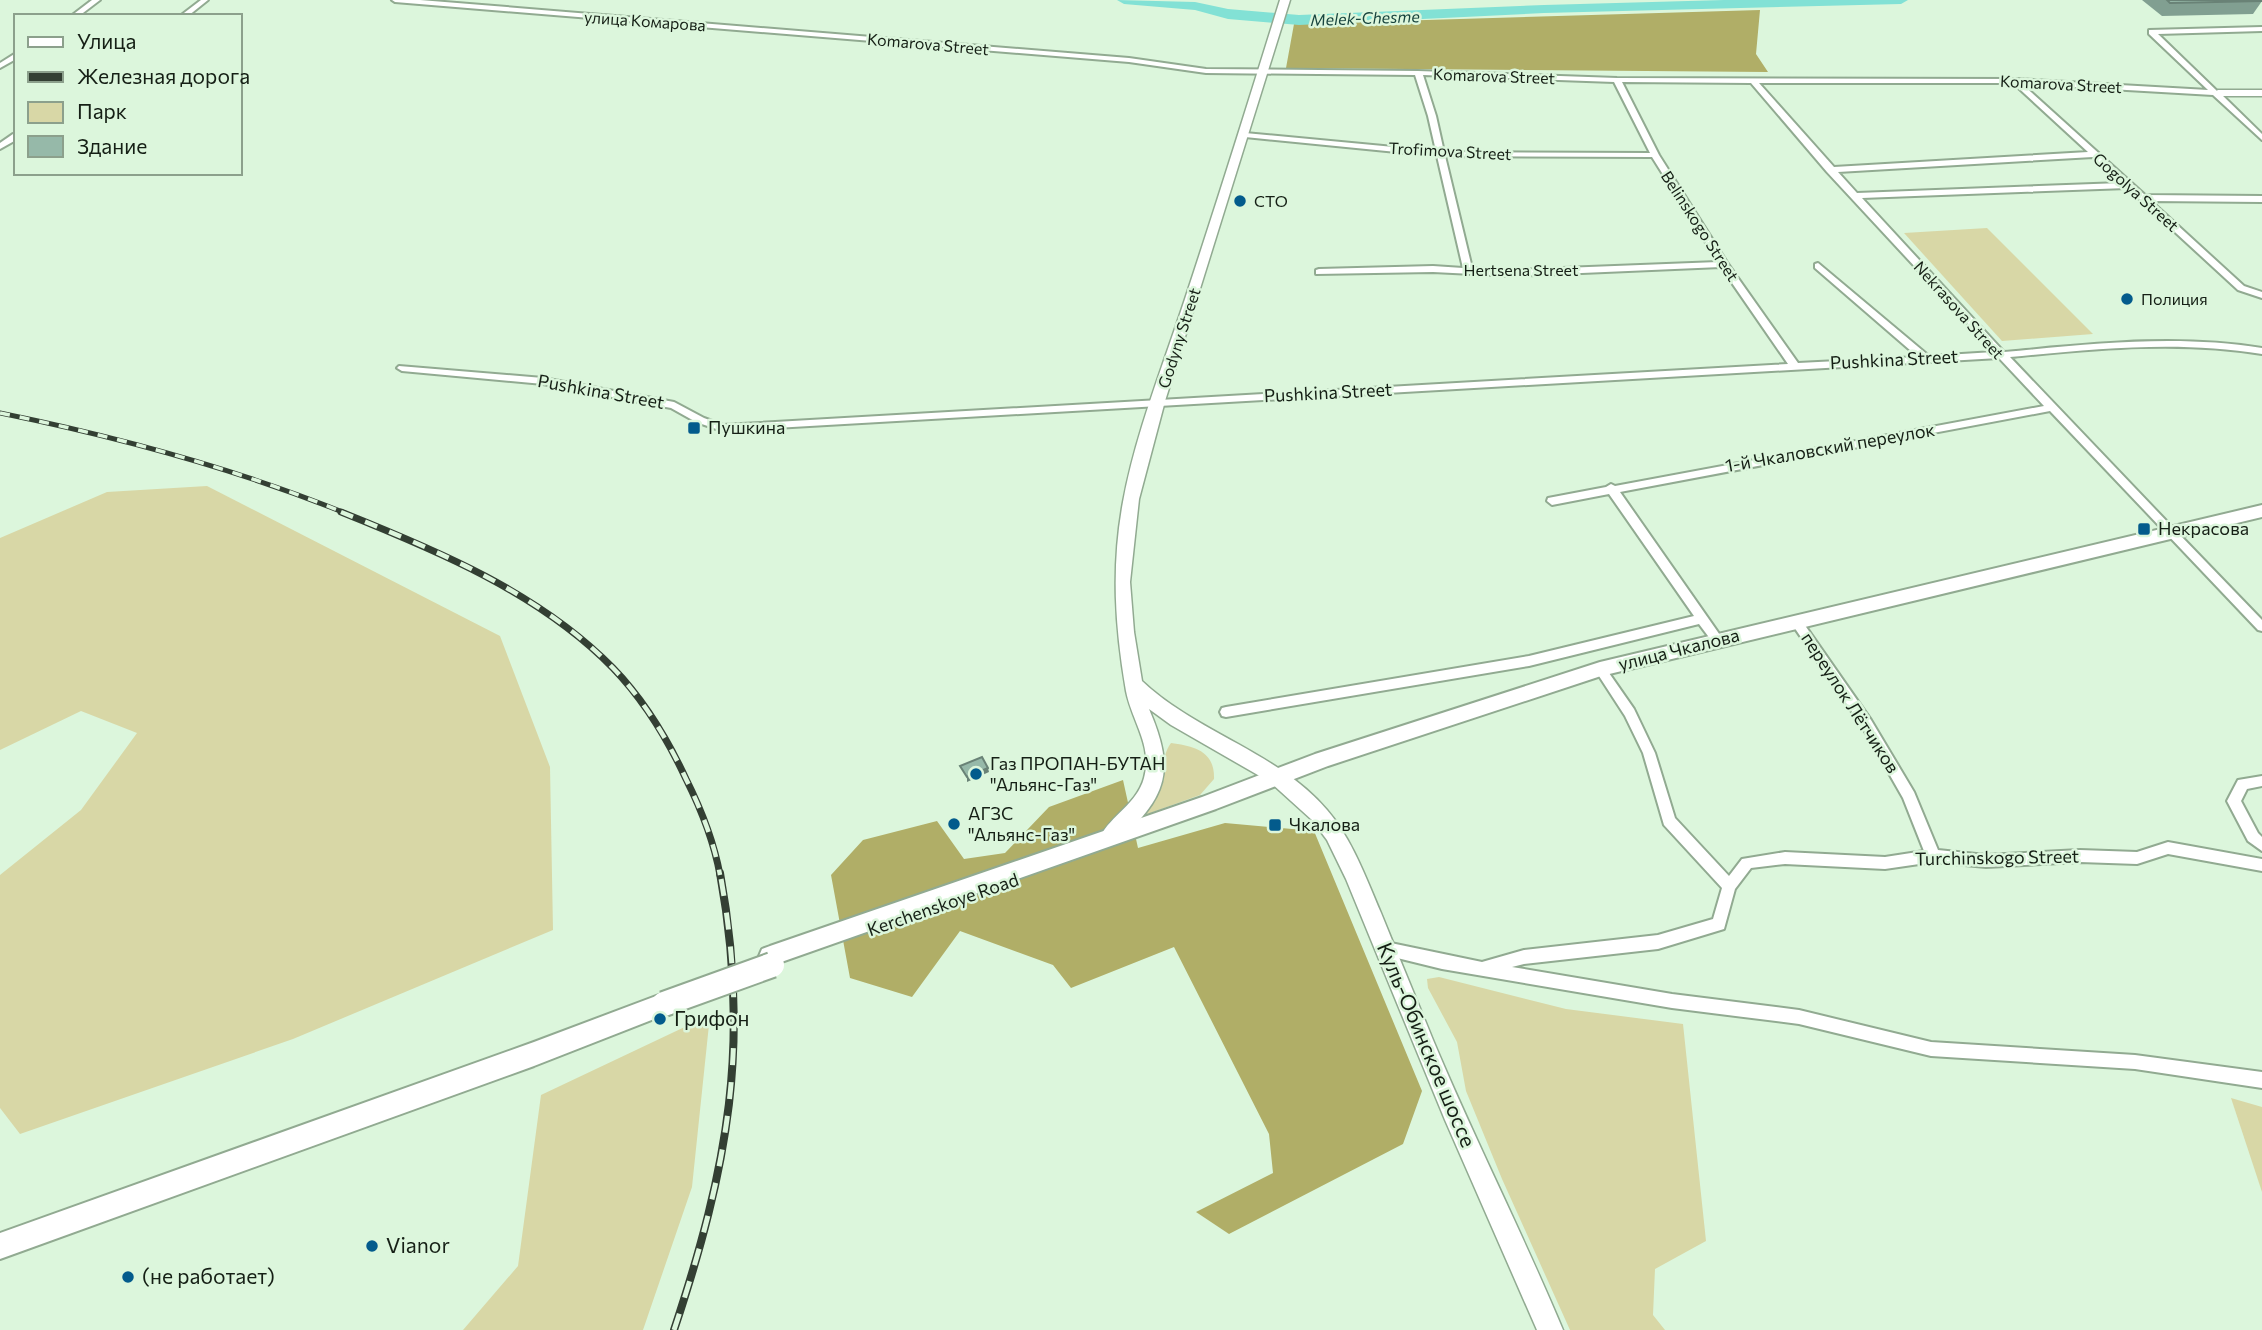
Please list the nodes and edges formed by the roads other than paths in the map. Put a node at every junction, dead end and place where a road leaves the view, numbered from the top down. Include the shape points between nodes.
1 (97, 0) edge
2 (205, 0) edge
3 (395, 0) edge
4 (1285, 0) edge
5 (77, 14) edge
6 (186, 14) edge
7 (2262, 29) edge
8 (1265, 71) junction
9 (1418, 73) junction
10 (1617, 80) junction
11 (1754, 81) junction
12 (2015, 81) junction
13 (2218, 93) junction
14 (2262, 93) edge
15 (1245, 135) junction
16 (2262, 138) edge
17 (1440, 154) junction
18 (2094, 154) junction
19 (1655, 155) junction
20 (1830, 170) junction
21 (2130, 185) junction
22 (1856, 196) junction
23 (2145, 198) junction
24 (2262, 199) edge
25 (1724, 264) junction
26 (1818, 265) dead end
27 (1468, 271) junction
28 (1319, 272) dead end
29 (2262, 295) edge
30 (2262, 351) edge
31 (1999, 355) junction
32 (1925, 359) junction
33 (1794, 366) junction
34 (402, 368) dead end
35 (1157, 403) junction
36 (2050, 408) junction
37 (1611, 488) junction
38 (1552, 501) dead end
39 (2262, 511) edge
40 (2262, 518) edge
41 (2173, 536) junction
42 (1700, 619) junction
43 (1798, 624) junction
44 (2262, 627) edge
45 (1720, 644) junction
46 (1603, 673) junction
47 (1134, 684) junction
48 (1226, 712) dead end
49 (1281, 781) junction
50 (2262, 781) edge
51 (1112, 841) junction
52 (2262, 845) edge
53 (1933, 856) junction
54 (2262, 864) edge
55 (1729, 886) junction
56 (1386, 949) junction
57 (1481, 968) junction
58 (2262, 1080) edge
59 (158, 1183) junction
60 (0, 1234) edge
61 (0, 1246) edge
62 (1550, 1330) edge

1 - 5 street
2 - 6 street
3 - 8 street, Komarova Street via 1129,60 1206,71
4 - 8 main road, Godyny Street
7 - 13 street via 2152,32
8 - 9 street, Komarova Street
8 - 15 main road, Godyny Street
9 - 10 street, Komarova Street
9 - 17 street
10 - 11 street, Komarova Street
10 - 19 street, Belinskogo Street
11 - 12 street, Komarova Street
11 - 20 street, Nekrasova Street
12 - 13 street, Komarova Street
12 - 18 street, Gogolya Street
13 - 14 street, Komarova Street
13 - 16 street
15 - 17 street, Trofimova Street
15 - 35 main road, Godyny Street
17 - 19 street, Trofimova Street
17 - 27 street
18 - 20 street
18 - 21 street, Gogolya Street
19 - 25 street, Belinskogo Street
20 - 22 street, Nekrasova Street
21 - 22 street
21 - 23 street, Gogolya Street
22 - 31 street, Nekrasova Street
23 - 24 street
23 - 29 street, Gogolya Street via 2241,288
25 - 27 street, Hertsena Street
25 - 33 street, Belinskogo Street
26 - 32 street
27 - 28 street, Hertsena Street
30 - 31 street, Pushkina Street via 2198,343
31 - 32 street, Pushkina Street
31 - 36 street, Nekrasova Street
32 - 33 street, Pushkina Street
33 - 35 street, Pushkina Street
34 - 35 street, Pushkina Street via 543,381 674,405 722,428
35 - 47 main road, Godyny Street via 1124,543 1124,617
36 - 37 street, 1-й Чкаловский переулок
36 - 41 street, Nekrasova Street
37 - 38 street, 1-й Чкаловский переулок
37 - 42 street
39 - 41 main road, улица Чкалова
40 - 41 main road, улица Чкалова
41 - 43 main road, улица Чкалова
41 - 44 street, Nekrasova Street
42 - 45 street
42 - 48 street via 1530,661
43 - 45 main road, улица Чкалова
43 - 53 street, переулок Лётчиков via 1867,724 1909,796
45 - 46 main road, улица Чкалова
46 - 49 main road, улица Чкалова
46 - 55 street via 1649,753 1669,821
47 - 49 main road via 1172,718
47 - 51 main road, Godyny Street via 1153,741 1155,770 1143,803
49 - 51 main road, улица Чкалова
49 - 56 main road, Куль-Обинское шоссе via 1316,810 1336,837
50 - 52 street via 2243,784 2234,801
51 - 59 main road, Kerchenskoye Road, bridge via 664,999 534,1054
53 - 54 street, Turchinskogo Street via 1986,861 2137,858 2168,848
53 - 55 street, Turchinskogo Street via 1885,863 1785,858 1747,863
55 - 57 street via 1720,924 1658,942 1524,957
56 - 57 street
56 - 62 main road, Куль-Обинское шоссе via 1439,1081
57 - 58 street via 1672,1001 1799,1017 1931,1049 2135,1062
59 - 60 main road
59 - 61 main road

